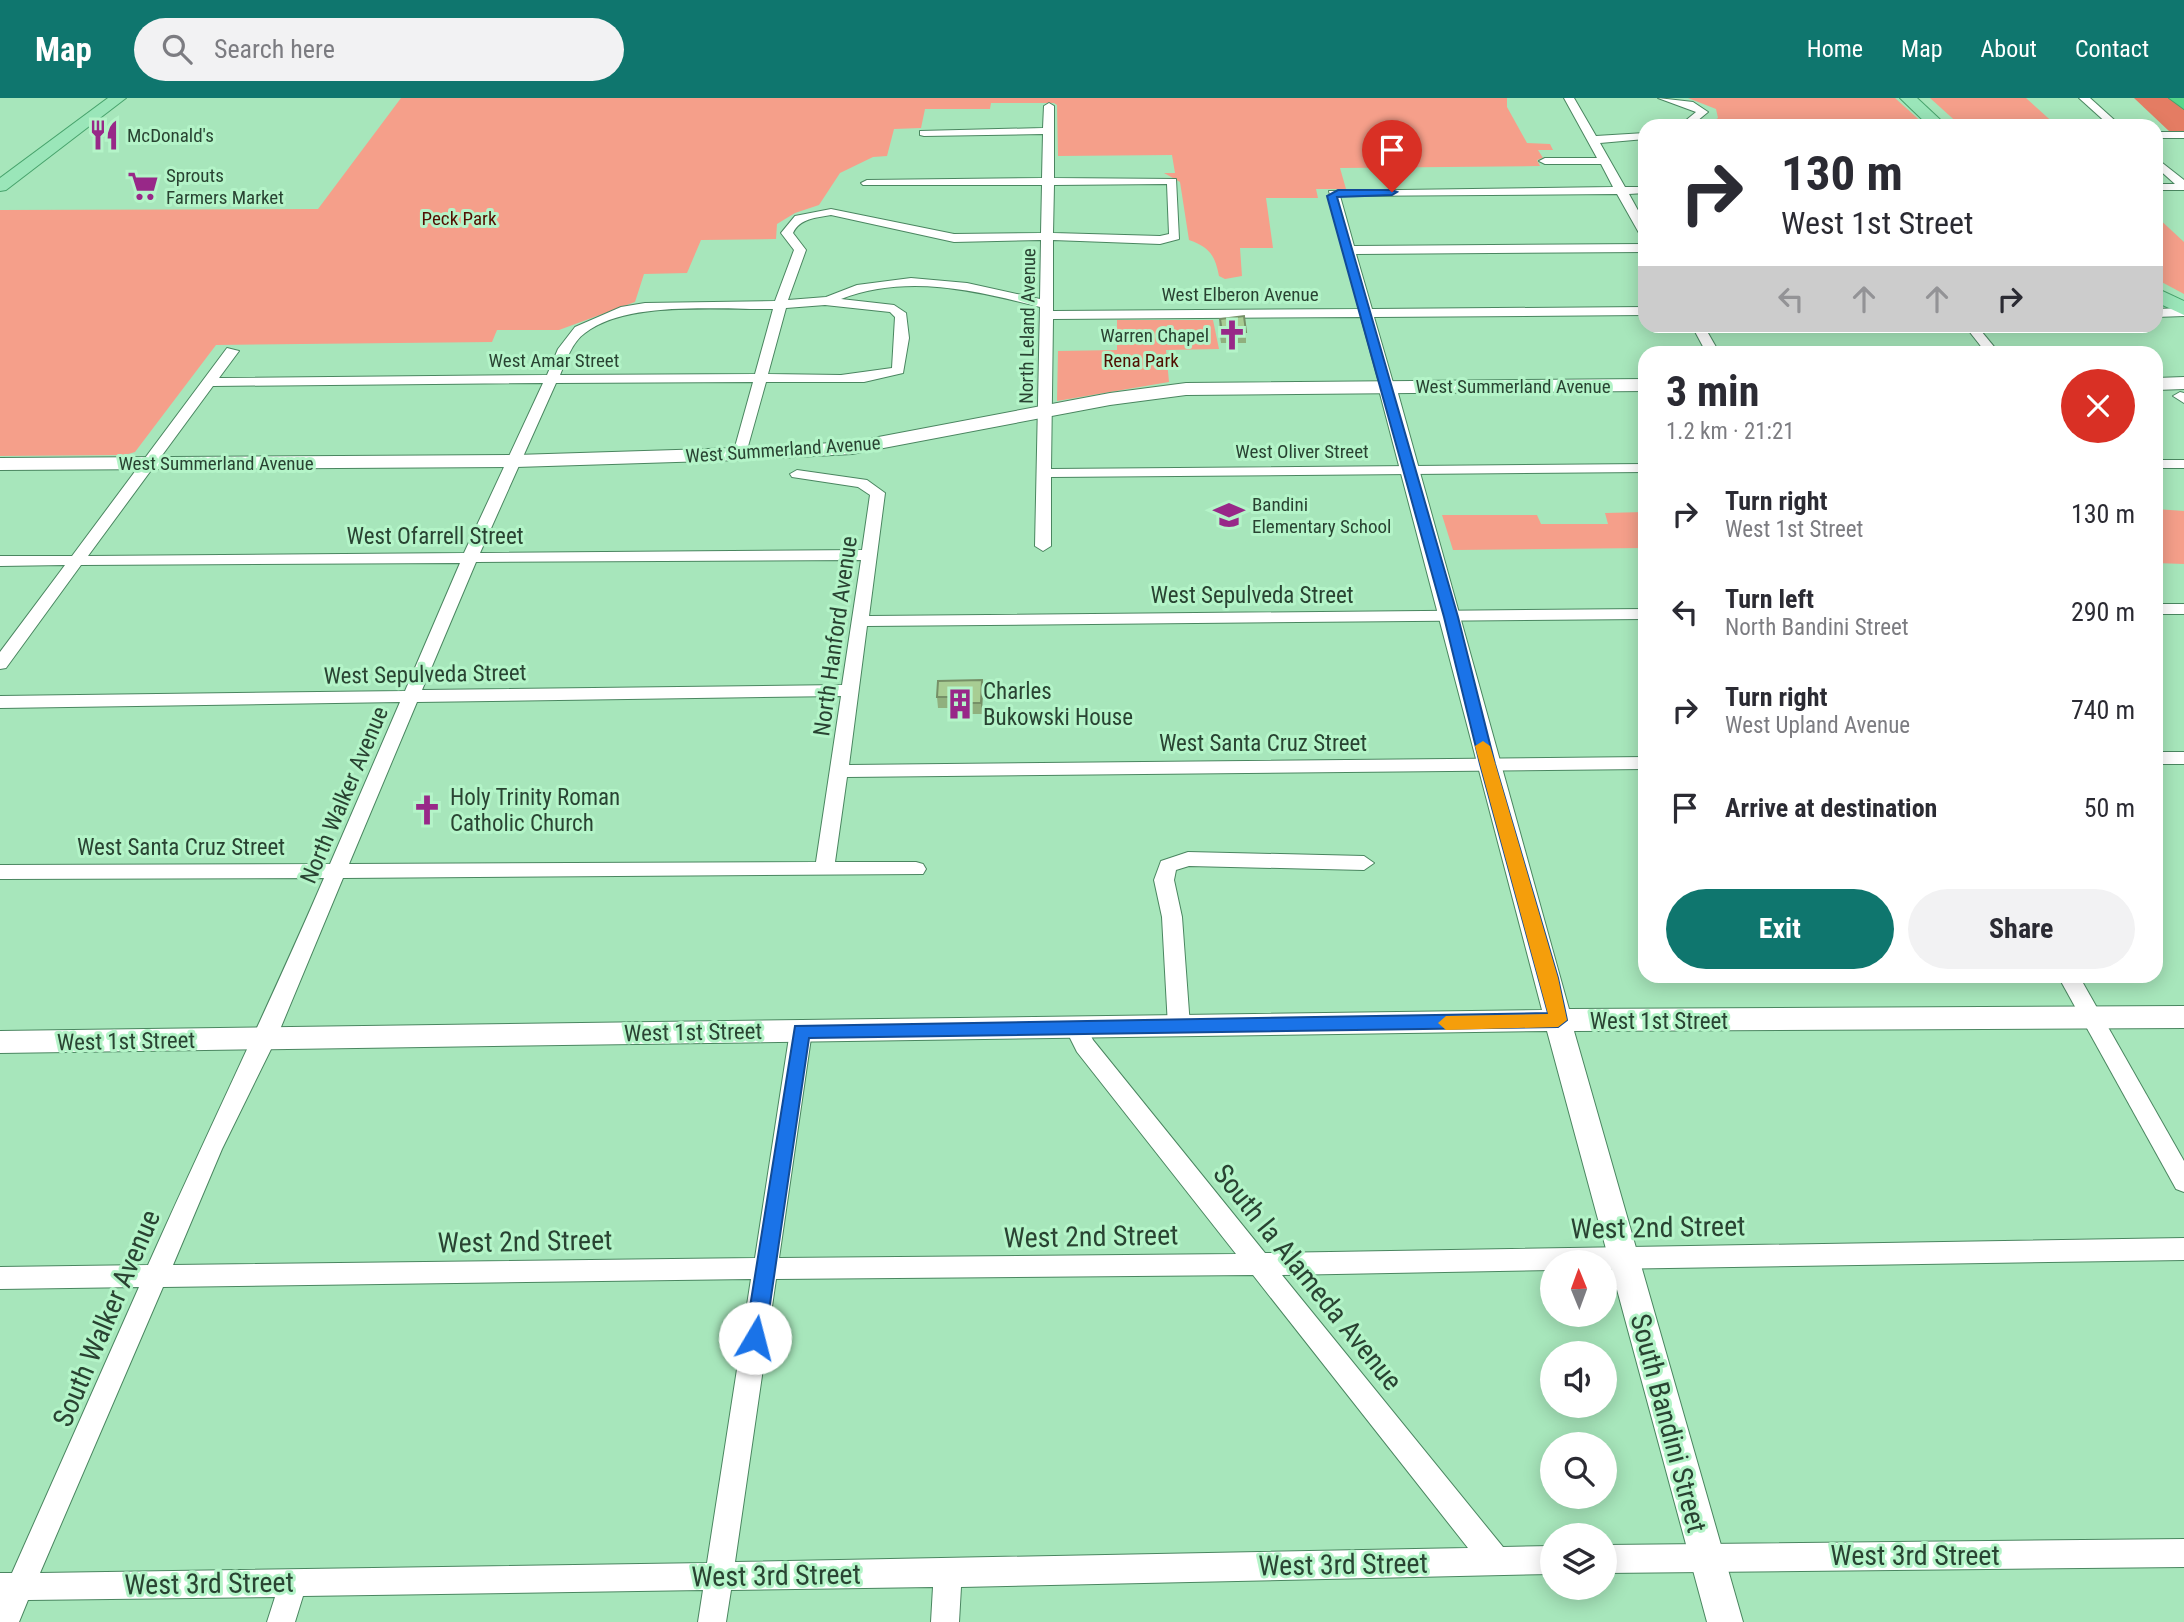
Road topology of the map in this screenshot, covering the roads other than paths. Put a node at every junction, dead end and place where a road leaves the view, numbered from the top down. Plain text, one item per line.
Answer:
1 (102, 98) edge
2 (118, 98) edge
3 (1569, 98) edge
4 (1663, 98) edge
5 (1908, 98) edge
6 (2084, 98) edge
7 (2178, 98) edge
8 (2184, 103) edge
9 (1049, 106) dead end
10 (1694, 119) edge
11 (1931, 119) edge
12 (2108, 119) edge
13 (1048, 131) junction
14 (924, 133) dead end
15 (2163, 135) edge
16 (2184, 135) edge
17 (1638, 137) edge
18 (1590, 140) junction
19 (1545, 161) dead end
20 (1602, 161) junction
21 (2163, 167) edge
22 (0, 173) edge
23 (1048, 181) junction
24 (867, 183) dead end
25 (0, 186) edge
26 (2184, 186) edge
27 (2163, 187) edge
28 (1638, 191) edge
29 (1621, 192) junction
30 (1638, 221) edge
31 (1047, 236) junction
32 (1638, 248) edge
33 (1349, 250) junction
34 (2163, 298) edge
35 (825, 300) junction
36 (780, 305) junction
37 (1046, 310) junction
38 (2184, 310) edge
39 (1366, 312) junction
40 (1638, 312) edge
41 (2163, 312) edge
42 (232, 351) dead end
43 (761, 377) junction
44 (553, 379) junction
45 (209, 382) junction
46 (1638, 385) edge
47 (1387, 386) junction
48 (2163, 386) edge
49 (2183, 393) edge
50 (1045, 414) junction
51 (740, 454) junction
52 (516, 461) junction
53 (0, 464) edge
54 (148, 464) junction
55 (2163, 464) edge
56 (2184, 464) edge
57 (1638, 468) edge
58 (1410, 470) junction
59 (1044, 472) junction
60 (797, 474) dead end
61 (1043, 546) dead end
62 (870, 555) junction
63 (470, 558) junction
64 (78, 560) junction
65 (0, 561) edge
66 (2163, 609) edge
67 (2184, 609) edge
68 (1638, 614) edge
69 (1451, 617) junction
70 (860, 621) junction
71 (0, 664) edge
72 (851, 690) junction
73 (410, 697) junction
74 (0, 702) edge
75 (2163, 758) edge
76 (2184, 758) edge
77 (1487, 764) junction
78 (1638, 764) edge
79 (838, 771) junction
80 (1364, 863) dead end
81 (825, 869) junction
82 (916, 869) dead end
83 (337, 870) junction
84 (0, 872) edge
85 (2072, 983) edge
86 (2089, 1017) junction
87 (2184, 1017) edge
88 (1558, 1020) junction
89 (1179, 1026) junction
90 (1076, 1028) junction
91 (801, 1031) junction
92 (265, 1039) junction
93 (0, 1042) edge
94 (2184, 1182) edge
95 (2184, 1250) edge
96 (1623, 1257) junction
97 (1258, 1262) junction
98 (765, 1268) junction
99 (156, 1277) junction
100 (0, 1278) edge
101 (2184, 1553) edge
102 (1705, 1556) junction
103 (1617, 1559) edge
104 (1540, 1560) edge
105 (1496, 1561) junction
106 (948, 1573) junction
107 (719, 1575) junction
108 (294, 1581) junction
109 (10, 1587) edge
110 (5, 1622) edge
111 (281, 1622) edge
112 (712, 1622) edge
113 (945, 1622) edge
114 (1725, 1622) edge

1 - 22 main road
2 - 25 main road
3 - 18 street
4 - 10 street
5 - 11 main road
6 - 12 street
7 - 8 highway
9 - 13 street, North Leland Avenue
13 - 14 street
13 - 23 street, North Leland Avenue
15 - 16 street
17 - 18 street
18 - 20 street
19 - 20 street
20 - 29 street
21 - 26 street
23 - 24 street
23 - 31 street, North Leland Avenue
23 - 31 street
26 - 27 street
28 - 29 street
29 - 30 street
29 - 33 street
31 - 36 street
31 - 37 street, North Leland Avenue
32 - 33 street
33 - 39 street
34 - 38 main road
35 - 36 street, North Walker Avenue
35 - 37 street, West Elberon Avenue
35 - 43 street, West Amar Street
36 - 43 street
36 - 44 street, North Walker Avenue
37 - 39 street, West Elberon Avenue
37 - 50 street, North Leland Avenue
38 - 41 street
39 - 40 street, West Elberon Avenue
39 - 47 street
42 - 45 street
43 - 44 street, West Amar Street
43 - 51 street
44 - 45 street, West Amar Street
44 - 52 street, North Walker Avenue
45 - 54 street
46 - 47 main road, West Summerland Avenue
47 - 50 main road, West Summerland Avenue
47 - 58 street, South Bandini Street
48 - 49 main road
50 - 51 main road, West Summerland Avenue
50 - 59 street, North Leland Avenue
51 - 52 main road, West Summerland Avenue
52 - 54 main road, West Summerland Avenue
52 - 63 street, North Walker Avenue
53 - 54 main road, West Summerland Avenue
54 - 64 street
55 - 56 street
57 - 58 street, West Oliver Street
58 - 59 street, West Oliver Street
58 - 69 street, South Bandini Street
59 - 61 street, North Leland Avenue
60 - 62 street, North Hanford Avenue
62 - 63 street, West Ofarrell Street
62 - 70 street, North Hanford Avenue
63 - 64 street, West Ofarrell Street
63 - 73 street, North Walker Avenue
64 - 65 street, West Ofarrell Street
64 - 71 street
66 - 67 street
68 - 69 street, West Sepulveda Street
69 - 70 street, West Sepulveda Street
69 - 77 street, South Bandini Street
70 - 72 street, North Hanford Avenue
72 - 73 street, West Sepulveda Street
72 - 79 street, North Hanford Avenue
73 - 74 street, West Sepulveda Street
73 - 83 street, North Walker Avenue
75 - 76 street
77 - 78 street, West Santa Cruz Street
77 - 79 street, West Santa Cruz Street
77 - 88 street, South Bandini Street
79 - 81 street, North Hanford Avenue
80 - 89 street
81 - 82 street, West Santa Cruz Street
81 - 83 street, West Santa Cruz Street
83 - 84 street, West Santa Cruz Street
83 - 92 street, North Walker Avenue
85 - 86 street
86 - 87 street, West 1st Street
86 - 88 street, West 1st Street
86 - 94 street
88 - 89 street, West 1st Street
88 - 96 street, South Bandini Street
89 - 90 street, West 1st Street
90 - 91 street, West 1st Street
90 - 97 street, South la Alameda Avenue
91 - 92 street, West 1st Street
91 - 98 street
92 - 93 street, West 1st Street
92 - 99 street, South Walker Avenue
95 - 96 street, West 2nd Street
96 - 97 street, West 2nd Street
96 - 102 street, South Bandini Street
97 - 98 street, West 2nd Street
97 - 105 street, South la Alameda Avenue
98 - 99 street, West 2nd Street
98 - 107 street
99 - 100 street, West 2nd Street
99 - 109 street, South Walker Avenue
101 - 102 street, West 3rd Street
102 - 103 street, West 3rd Street
102 - 114 street, South Bandini Street
104 - 105 street, West 3rd Street
105 - 106 street, West 3rd Street
106 - 107 street, West 3rd Street
106 - 113 street
107 - 108 street, West 3rd Street
107 - 112 street
108 - 109 street, West 3rd Street
108 - 111 street
109 - 110 street, South Walker Avenue

